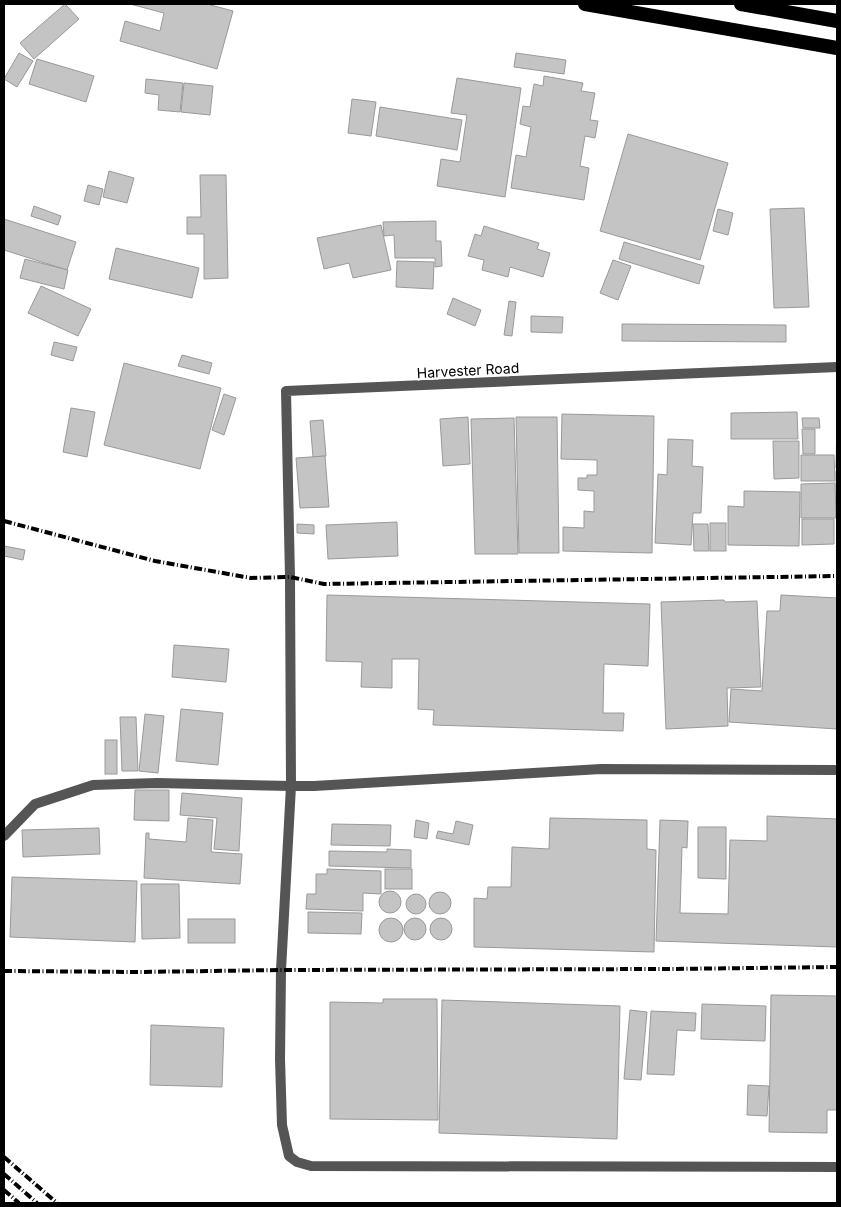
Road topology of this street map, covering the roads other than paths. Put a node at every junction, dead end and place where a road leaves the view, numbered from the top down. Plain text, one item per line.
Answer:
1 (585, 4) edge
2 (741, 4) edge
3 (837, 21) edge
4 (836, 48) edge
5 (837, 367) edge
6 (837, 770) edge
7 (291, 786) junction
8 (4, 836) edge
9 (837, 1167) edge

1 - 4 highway
2 - 3 highway
5 - 7 street, Harvester Road
6 - 7 street
7 - 8 street
7 - 9 street

